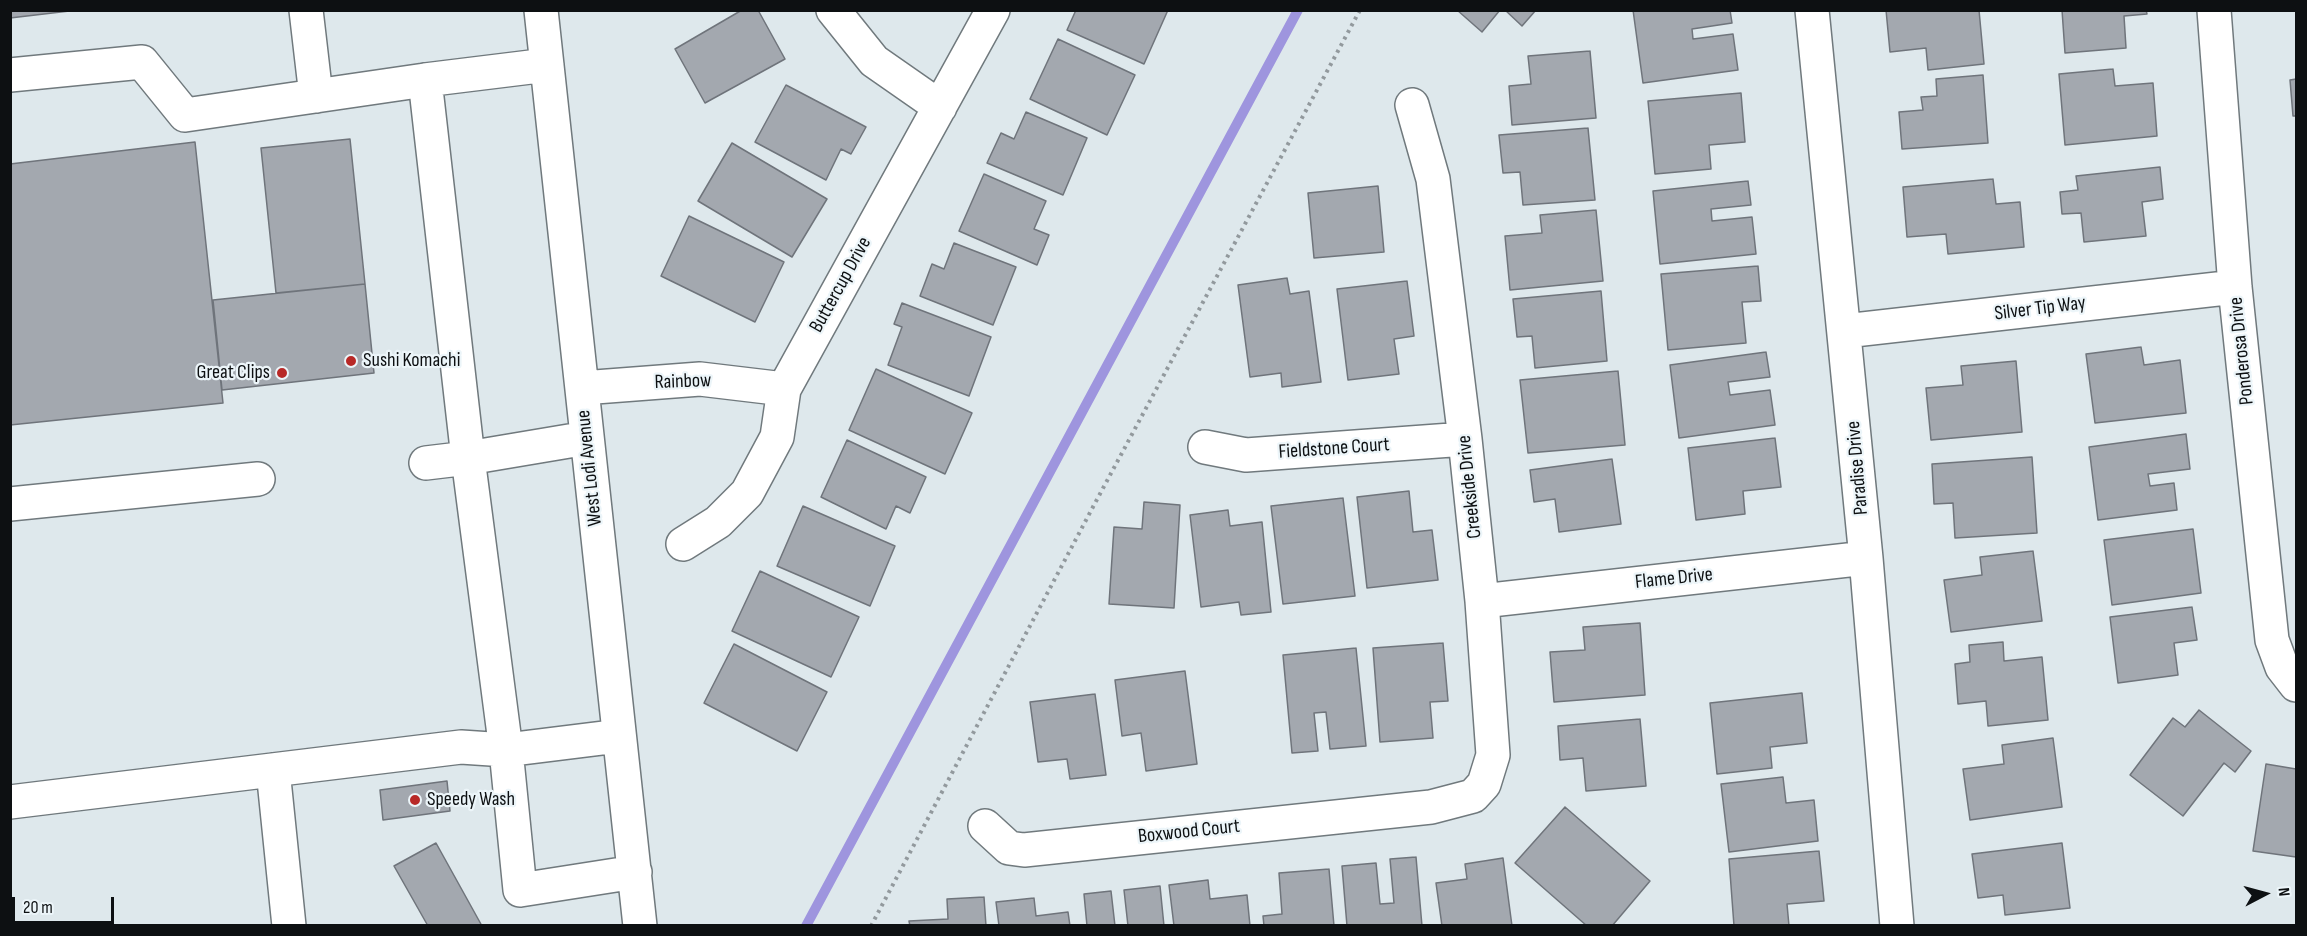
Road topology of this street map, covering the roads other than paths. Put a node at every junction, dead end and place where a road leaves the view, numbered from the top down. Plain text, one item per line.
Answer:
1 (306, 10) edge
2 (541, 10) edge
3 (833, 10) edge
4 (993, 10) edge
5 (1812, 10) edge
6 (2214, 10) edge
7 (547, 65) junction
8 (10, 75) edge
9 (425, 80) junction
10 (316, 96) junction
11 (1412, 105) dead end
12 (940, 107) junction
13 (2235, 287) junction
14 (1845, 332) junction
15 (582, 388) junction
16 (784, 389) junction
17 (587, 438) junction
18 (1465, 440) junction
19 (1205, 447) dead end
20 (468, 458) junction
21 (426, 463) dead end
22 (258, 479) dead end
23 (10, 504) edge
24 (682, 544) dead end
25 (1866, 558) junction
26 (1482, 601) junction
27 (2296, 685) edge
28 (619, 736) junction
29 (506, 750) junction
30 (273, 770) junction
31 (10, 802) edge
32 (1402, 810) joint
33 (986, 826) dead end
34 (635, 872) junction
35 (289, 926) edge
36 (640, 926) edge
37 (1897, 926) edge

1 - 10 street
2 - 7 street, West Lodi Avenue
3 - 12 street
4 - 12 street, Buttercup Drive
5 - 14 street, Paradise Drive
6 - 13 street, Ponderosa Drive
7 - 9 street
7 - 15 street, West Lodi Avenue
8 - 10 street
9 - 10 street
9 - 20 street
11 - 18 street, Creekside Drive
12 - 16 street, Buttercup Drive
13 - 14 street, Silver Tip Way
13 - 27 street, Ponderosa Drive
14 - 25 street, Paradise Drive
15 - 16 street, Rainbow
15 - 17 street, West Lodi Avenue
16 - 24 street, Buttercup Drive
17 - 20 street
17 - 28 street, West Lodi Avenue
18 - 19 street, Fieldstone Court
18 - 26 street, Creekside Drive
20 - 21 street
20 - 29 street
22 - 23 street
25 - 26 street, Flame Drive
25 - 37 street, Paradise Drive
26 - 32 street, Creekside Drive
28 - 29 street
28 - 34 street, West Lodi Avenue
29 - 30 street
29 - 34 street
30 - 31 street
30 - 35 street
32 - 33 street, Boxwood Court
34 - 36 street, West Lodi Avenue

